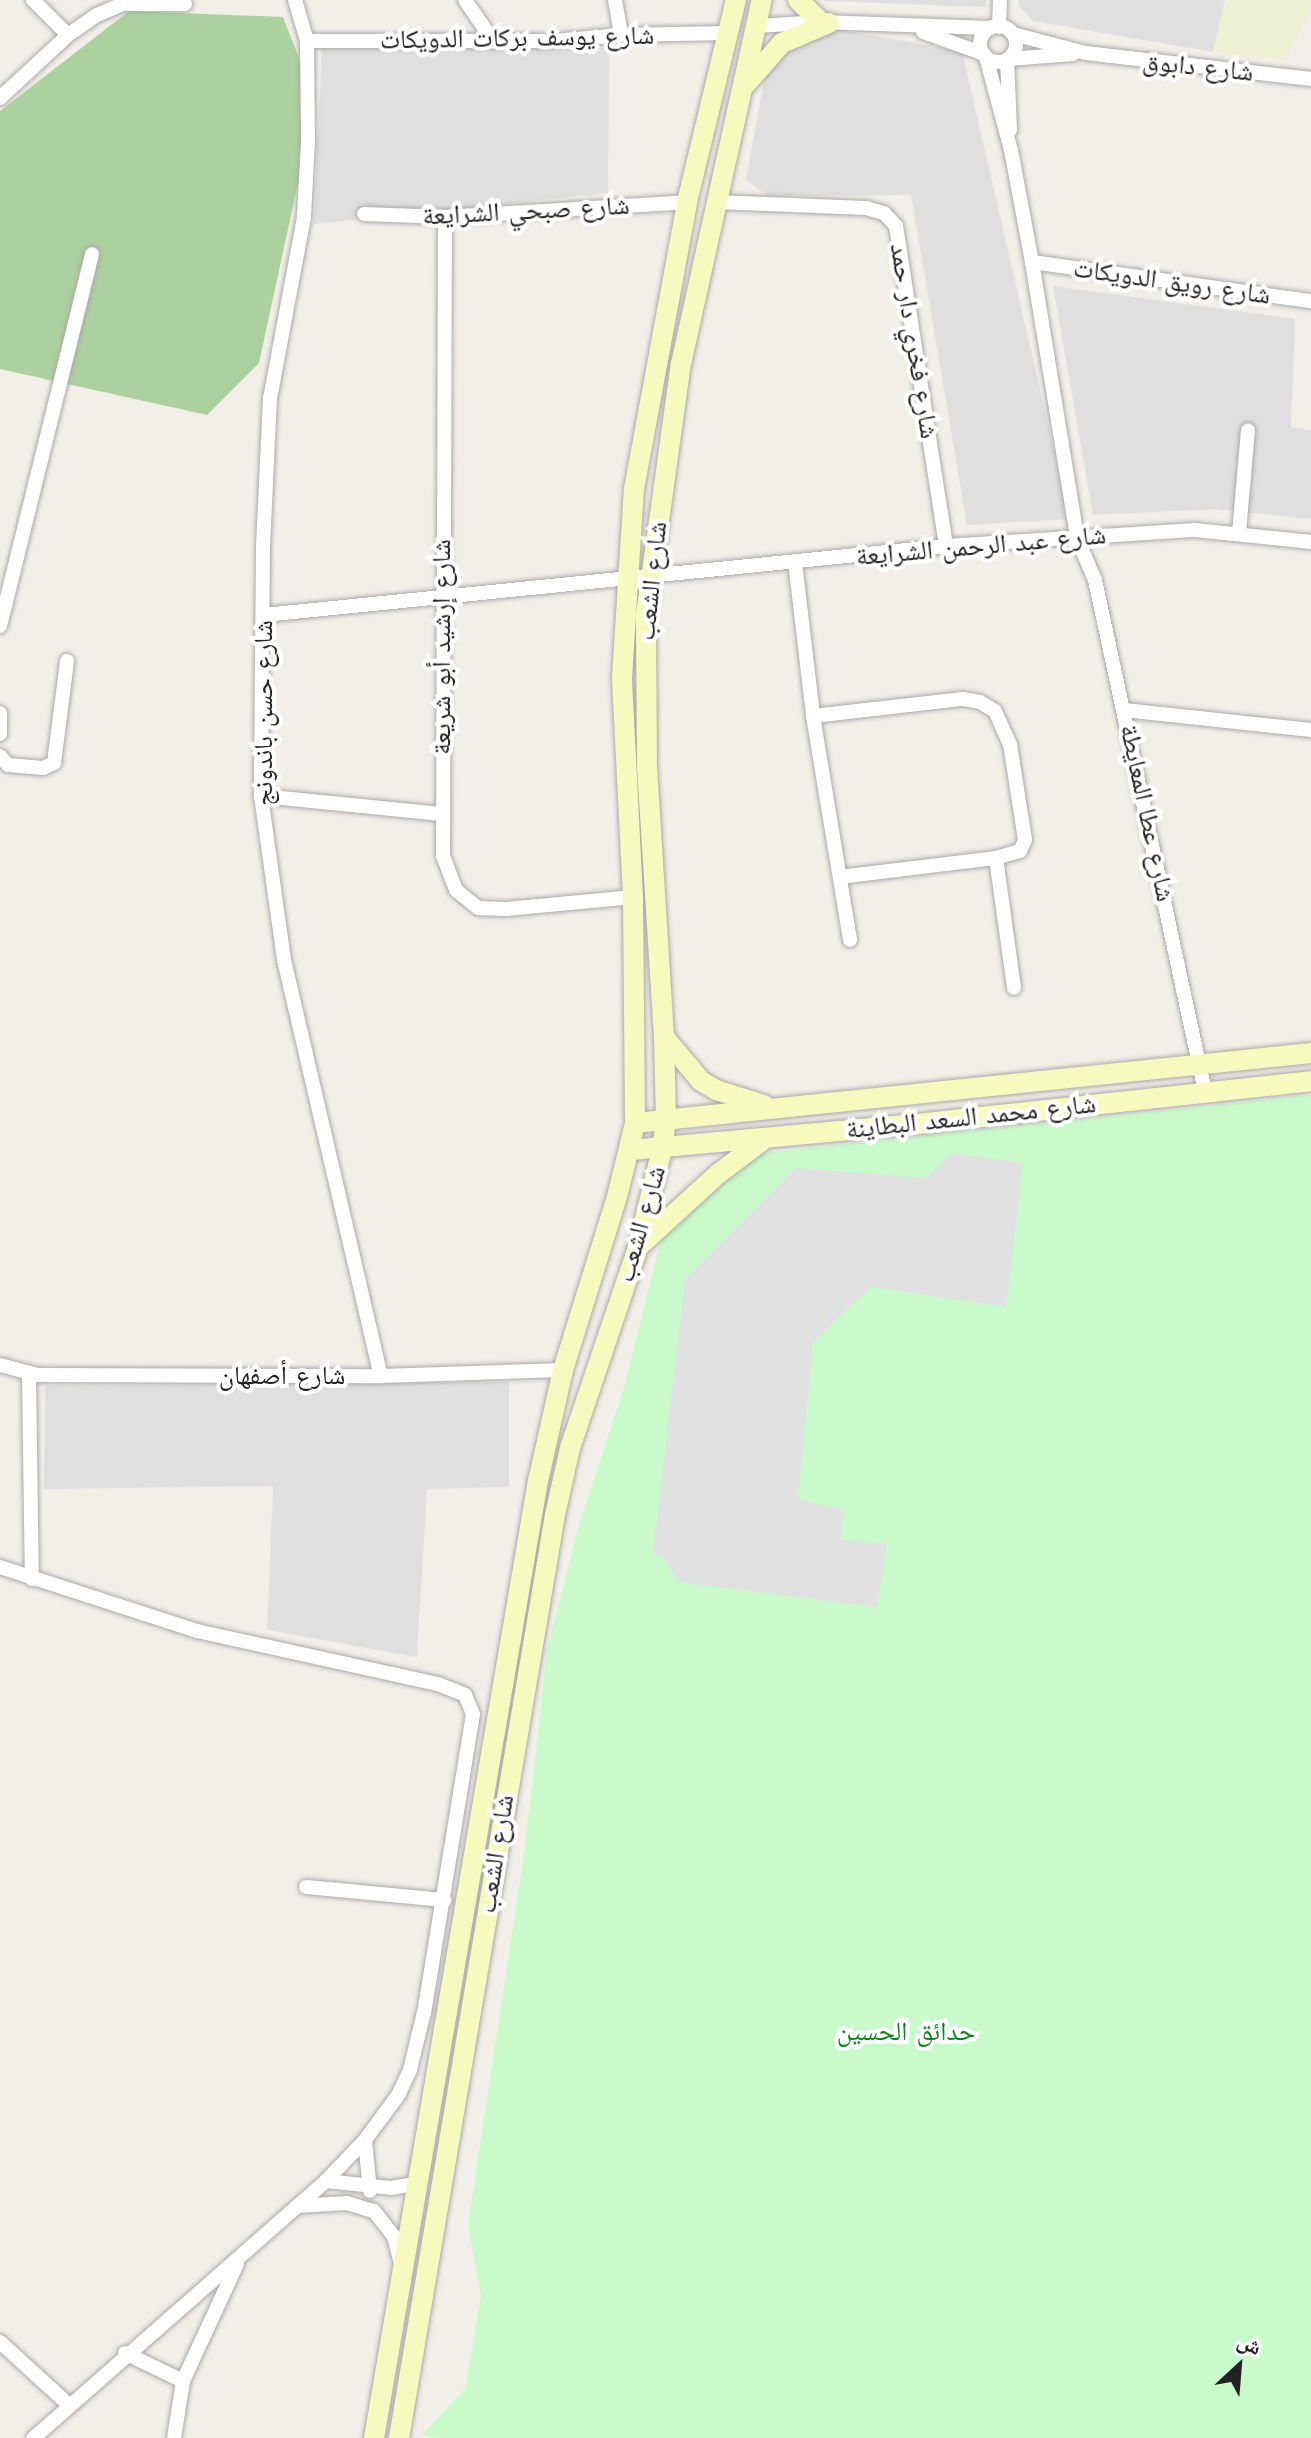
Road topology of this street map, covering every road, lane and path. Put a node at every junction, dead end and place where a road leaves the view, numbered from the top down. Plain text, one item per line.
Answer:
1 (33, 0) edge
2 (295, 0) edge
3 (465, 0) edge
4 (615, 0) edge
5 (736, 0) edge
6 (762, 0) edge
7 (798, 0) edge
8 (1000, 0) edge
9 (122, 2) edge
10 (185, 4) dead end
11 (825, 22) junction
12 (757, 26) junction
13 (912, 28) junction
14 (1001, 30) junction
15 (727, 33) junction
16 (68, 35) junction
17 (621, 35) junction
18 (307, 41) junction
19 (494, 42) junction
20 (1086, 53) junction
21 (985, 56) junction
22 (1008, 59) junction
23 (1311, 79) edge
24 (741, 90) junction
25 (0, 98) edge
26 (1011, 150) junction
27 (687, 202) junction
28 (716, 202) junction
29 (364, 214) dead end
30 (445, 217) junction
31 (92, 254) dead end
32 (1032, 262) junction
33 (1311, 301) edge
34 (1248, 430) dead end
35 (1239, 533) junction
36 (1077, 538) junction
37 (1311, 542) edge
38 (946, 546) junction
39 (795, 562) junction
40 (652, 577) junction
41 (626, 579) junction
42 (442, 599) junction
43 (264, 615) junction
44 (0, 626) edge
45 (67, 661) dead end
46 (1124, 710) junction
47 (0, 713) edge
48 (813, 716) junction
49 (1311, 730) edge
50 (0, 734) edge
51 (0, 756) edge
52 (261, 796) junction
53 (442, 814) junction
54 (996, 858) junction
55 (840, 877) junction
56 (633, 897) junction
57 (850, 940) dead end
58 (1014, 988) dead end
59 (664, 1037) junction
60 (1311, 1053) edge
61 (1200, 1064) junction
62 (1311, 1081) edge
63 (1205, 1092) junction
64 (772, 1107) junction
65 (666, 1120) junction
66 (635, 1123) junction
67 (766, 1139) junction
68 (662, 1149) junction
69 (631, 1150) junction
70 (638, 1247) junction
71 (1, 1366) edge
72 (563, 1370) junction
73 (29, 1374) junction
74 (381, 1376) junction
75 (0, 1567) edge
76 (32, 1579) junction
77 (306, 1887) dead end
78 (444, 1900) junction
79 (441, 2051) junction
80 (463, 2055) junction
81 (365, 2140) junction
82 (326, 2181) junction
83 (418, 2183) junction
84 (369, 2186) junction
85 (297, 2206) junction
86 (374, 2211) junction
87 (239, 2260) junction
88 (403, 2276) junction
89 (0, 2342) edge
90 (125, 2353) junction
91 (183, 2381) junction
92 (69, 2405) junction
93 (33, 2438) edge
94 (174, 2438) edge
95 (374, 2438) edge
96 (399, 2438) edge

1 - 16 street
2 - 18 street, شارع حسن باندونج
3 - 19 street
4 - 17 street
5 - 15 main road, شارع الشعب
6 - 12 main road, شارع الشعب
7 - 11 main road
8 - 14 street
9 - 10 street
9 - 16 street
11 - 12 street, شارع دابوق
11 - 13 street, شارع دابوق
11 - 24 main road
12 - 24 main road, شارع الشعب
13 - 14 street, شارع دابوق
13 - 21 street, شارع دابوق
14 - 20 street, شارع دابوق
14 - 21 street
14 - 22 street
15 - 17 street, شارع يوسف بركات الدويكات
15 - 27 main road, شارع الشعب
16 - 25 street
17 - 19 street, شارع يوسف بركات الدويكات
18 - 19 street, شارع يوسف بركات الدويكات
18 - 43 street, شارع حسن باندونج
20 - 22 street, شارع دابوق
20 - 23 street, شارع دابوق
21 - 22 street
21 - 26 street, شارع رويق الدويكات
22 - 26 street, شارع رويق الدويكات
24 - 28 main road, شارع الشعب
26 - 32 street, شارع رويق الدويكات
27 - 30 street, شارع صبحي الشرايعة
27 - 41 main road, شارع الشعب
28 - 38 street, شارع فخري دار حمد
28 - 40 main road, شارع الشعب
29 - 30 street, شارع صبحي الشرايعة
30 - 42 street, شارع إرشيد أبو شريعة
31 - 44 street
32 - 33 street, شارع رويق الدويكات
32 - 36 street, شارع رويق الدويكات
34 - 35 street
35 - 36 street, شارع عبد الرحمن الشرايعة
35 - 37 street, شارع عبد الرحمن الشرايعة
36 - 38 street, شارع عبد الرحمن الشرايعة
36 - 46 street, شارع عطا المعايطة
38 - 39 street, شارع عبد الرحمن الشرايعة
39 - 40 street, شارع عبد الرحمن الشرايعة
39 - 48 street
40 - 41 street, شارع عبد الرحمن الشرايعة
40 - 59 main road, شارع الشعب
41 - 42 street, شارع عبد الرحمن الشرايعة
41 - 56 main road, شارع الشعب
42 - 43 street, شارع عبد الرحمن الشرايعة
42 - 53 street, شارع إرشيد أبو شريعة
43 - 52 street, شارع حسن باندونج
45 - 51 street
46 - 49 street
46 - 61 street, شارع عطا المعايطة
47 - 50 street
48 - 54 street
48 - 55 street
52 - 53 street
52 - 74 street, شارع حسن باندونج
53 - 56 street, شارع إرشيد أبو شريعة
54 - 55 street
54 - 58 street
55 - 57 street
56 - 66 main road, شارع الشعب
59 - 64 main road
59 - 65 main road, شارع الشعب
60 - 61 main road, شارع محمد السعد البطاينة
61 - 63 street, شارع عطا المعايطة
61 - 64 main road, شارع محمد السعد البطاينة
62 - 63 main road, شارع محمد السعد البطاينة
63 - 67 main road, شارع محمد السعد البطاينة
64 - 65 main road, شارع محمد السعد البطاينة
65 - 66 main road, شارع محمد السعد البطاينة
65 - 68 main road, شارع الشعب
66 - 69 main road, شارع الشعب
67 - 68 main road, شارع محمد السعد البطاينة
67 - 70 main road
68 - 69 main road, شارع محمد السعد البطاينة
68 - 70 main road, شارع الشعب
69 - 72 main road, شارع الشعب
70 - 80 main road, شارع الشعب
71 - 73 street, شارع أصفهان
72 - 74 street, شارع أصفهان
72 - 79 main road, شارع الشعب
73 - 74 street, شارع أصفهان
73 - 76 street
75 - 76 street
76 - 78 street
77 - 78 street
78 - 81 street
79 - 80 main road
79 - 83 main road, شارع الشعب
80 - 96 main road, شارع الشعب
81 - 82 street
81 - 84 street
82 - 84 street
82 - 85 street
83 - 84 street
83 - 88 main road, شارع الشعب
84 - 86 street
85 - 86 street
85 - 87 street
86 - 88 street
87 - 90 street
87 - 91 street
88 - 95 main road, شارع الشعب
89 - 92 street
90 - 91 street
90 - 92 street
91 - 94 street
92 - 93 street

